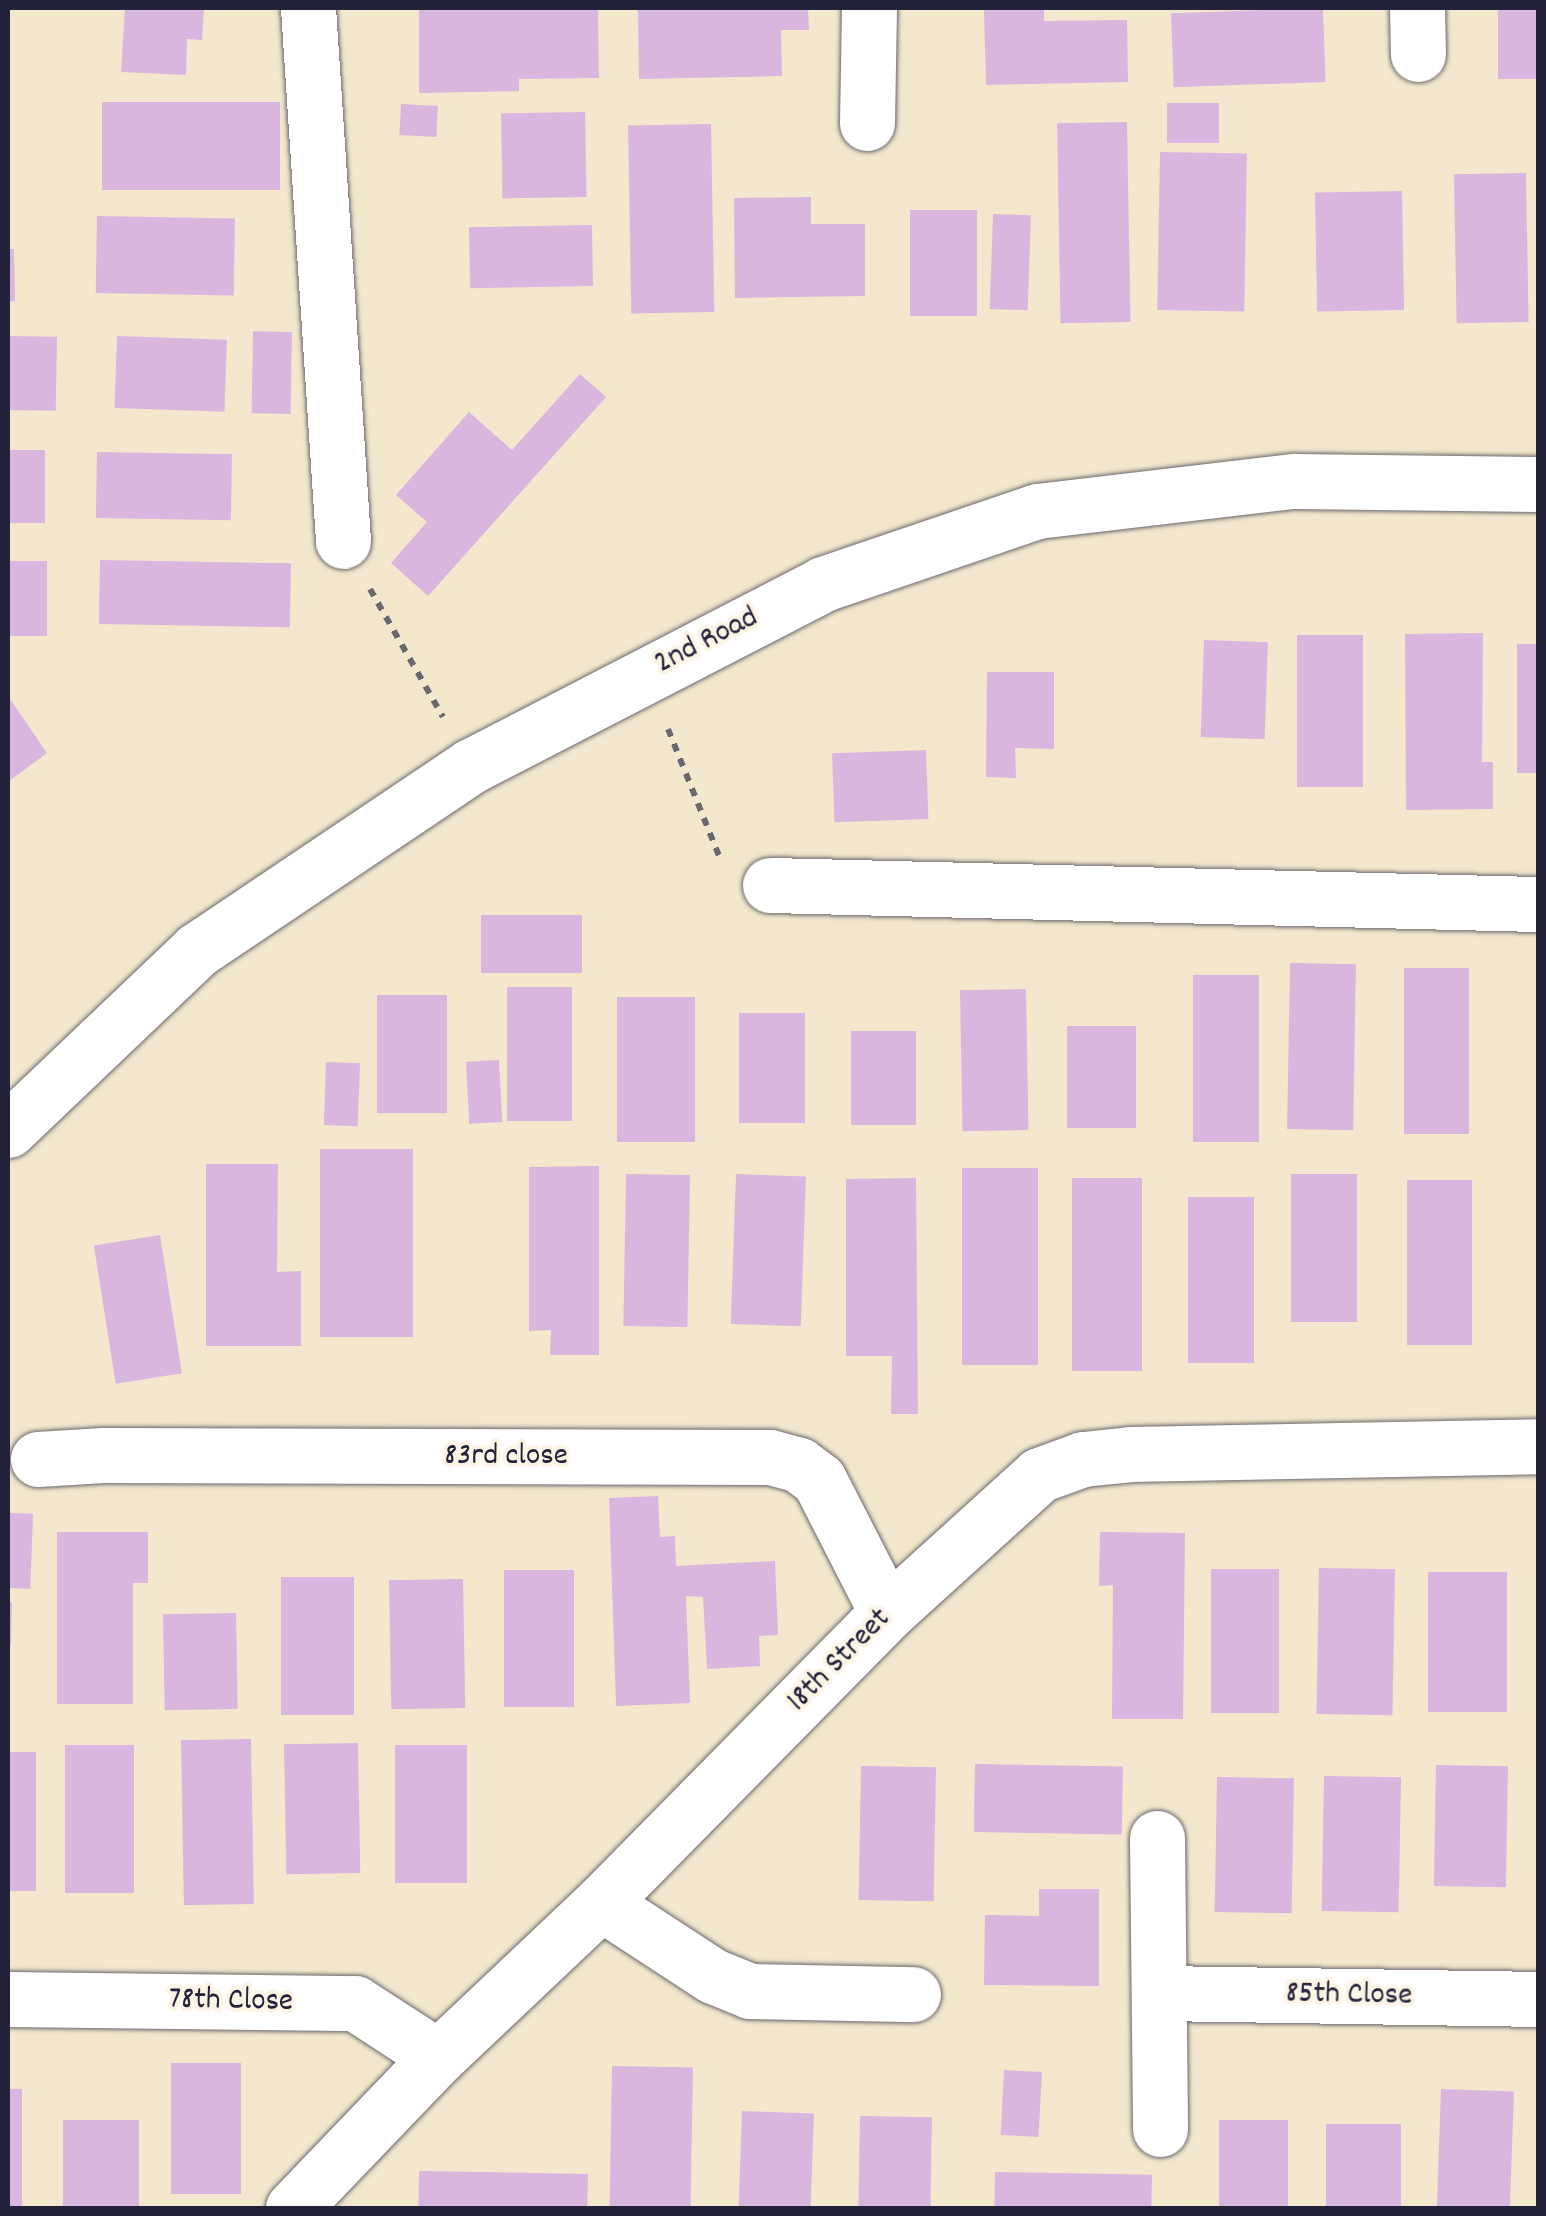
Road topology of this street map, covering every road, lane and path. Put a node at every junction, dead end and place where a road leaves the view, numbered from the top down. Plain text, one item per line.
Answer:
1 (308, 8) edge
2 (869, 8) edge
3 (866, 123) dead end
4 (1538, 484) edge
5 (343, 542) joint
6 (646, 672) junction
7 (471, 766) junction
8 (770, 885) joint
9 (1538, 904) edge
10 (8, 1130) edge
11 (1538, 1446) edge
12 (38, 1459) dead end
13 (887, 1613) junction
14 (1157, 1838) dead end
15 (601, 1903) junction
16 (1160, 1993) junction
17 (914, 1994) dead end
18 (1538, 1998) edge
19 (8, 2000) edge
20 (438, 2058) junction
21 (1160, 2129) dead end
22 (293, 2208) edge

1 - 5 street
2 - 3 street
4 - 6 street, 2nd Road
5 - 7 path
6 - 7 street, 2nd Road
6 - 8 path
7 - 10 street, 2nd Road
8 - 9 street
11 - 13 street, 18th Street
12 - 13 street, 83rd close
13 - 15 street, 18th Street
14 - 16 street
15 - 17 street
15 - 20 street, 18th Street
16 - 18 street, 85th Close
16 - 21 street
19 - 20 street, 78th Close
20 - 22 street, 18th Street

